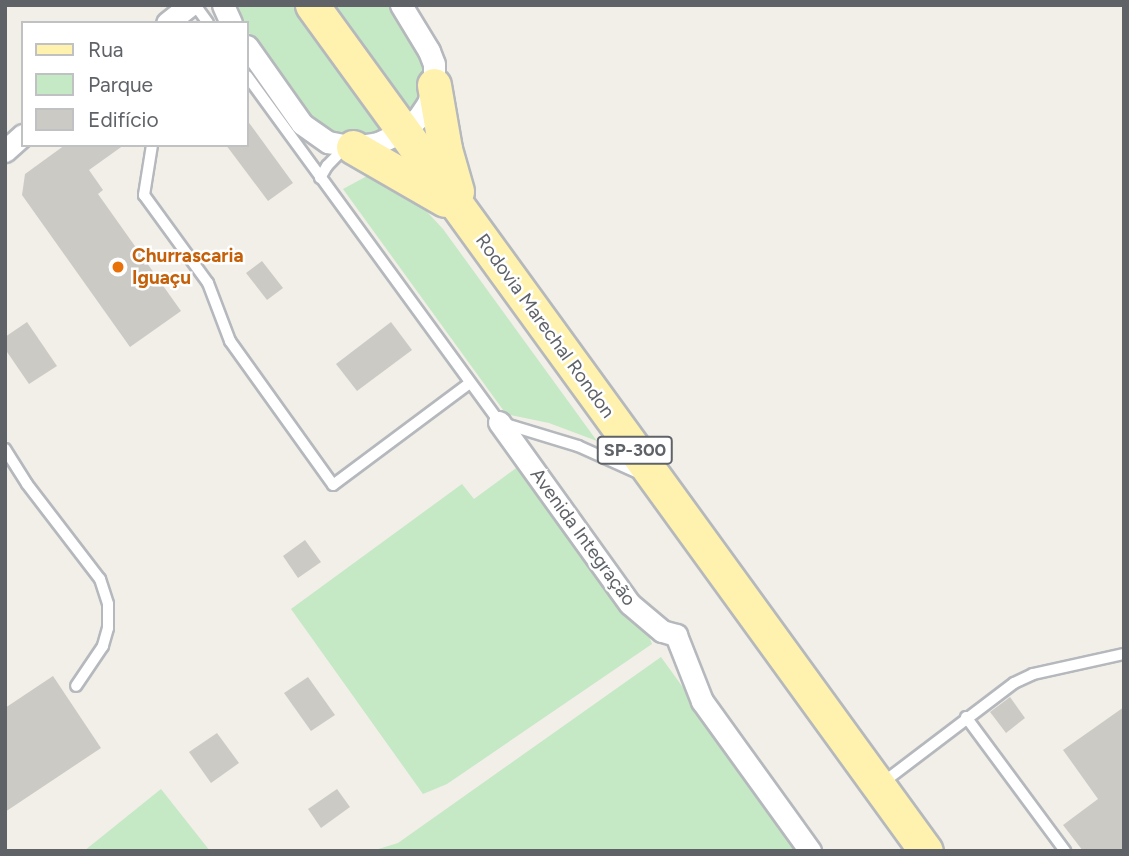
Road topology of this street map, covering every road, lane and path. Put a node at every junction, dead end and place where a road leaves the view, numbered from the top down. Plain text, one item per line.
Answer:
1 (193, 5) edge
2 (223, 5) edge
3 (312, 5) edge
4 (401, 5) edge
5 (170, 21) edge
6 (206, 21) edge
7 (230, 21) edge
8 (248, 47) edge
9 (248, 77) edge
10 (434, 85) junction
11 (404, 131) junction
12 (21, 137) edge
13 (152, 147) edge
14 (350, 147) junction
15 (5, 150) edge
16 (320, 178) junction
17 (464, 214) junction
18 (470, 383) junction
19 (499, 422) junction
20 (5, 449) edge
21 (663, 489) junction
22 (1124, 654) edge
23 (76, 686) dead end
24 (966, 717) junction
25 (878, 785) junction
26 (810, 851) edge
27 (926, 851) edge
28 (1065, 851) edge

1 - 5 street
1 - 6 lane
2 - 7 street
3 - 11 main road, Rodovia Marechal Rondon / SP-300
4 - 10 street
8 - 14 street
9 - 16 lane
10 - 11 street
10 - 17 main road
11 - 14 street
11 - 17 main road, Rodovia Marechal Rondon / SP-300
12 - 15 street
13 - 18 lane
14 - 16 lane
14 - 17 main road
16 - 18 lane
17 - 21 main road, Rodovia Marechal Rondon / SP-300
18 - 19 lane
19 - 21 lane
19 - 26 street, Avenida Integração
20 - 23 lane
21 - 25 main road, Rodovia Marechal Rondon / SP-300
22 - 24 lane
24 - 25 lane
24 - 28 lane
25 - 27 main road, Rodovia Marechal Rondon / SP-300

